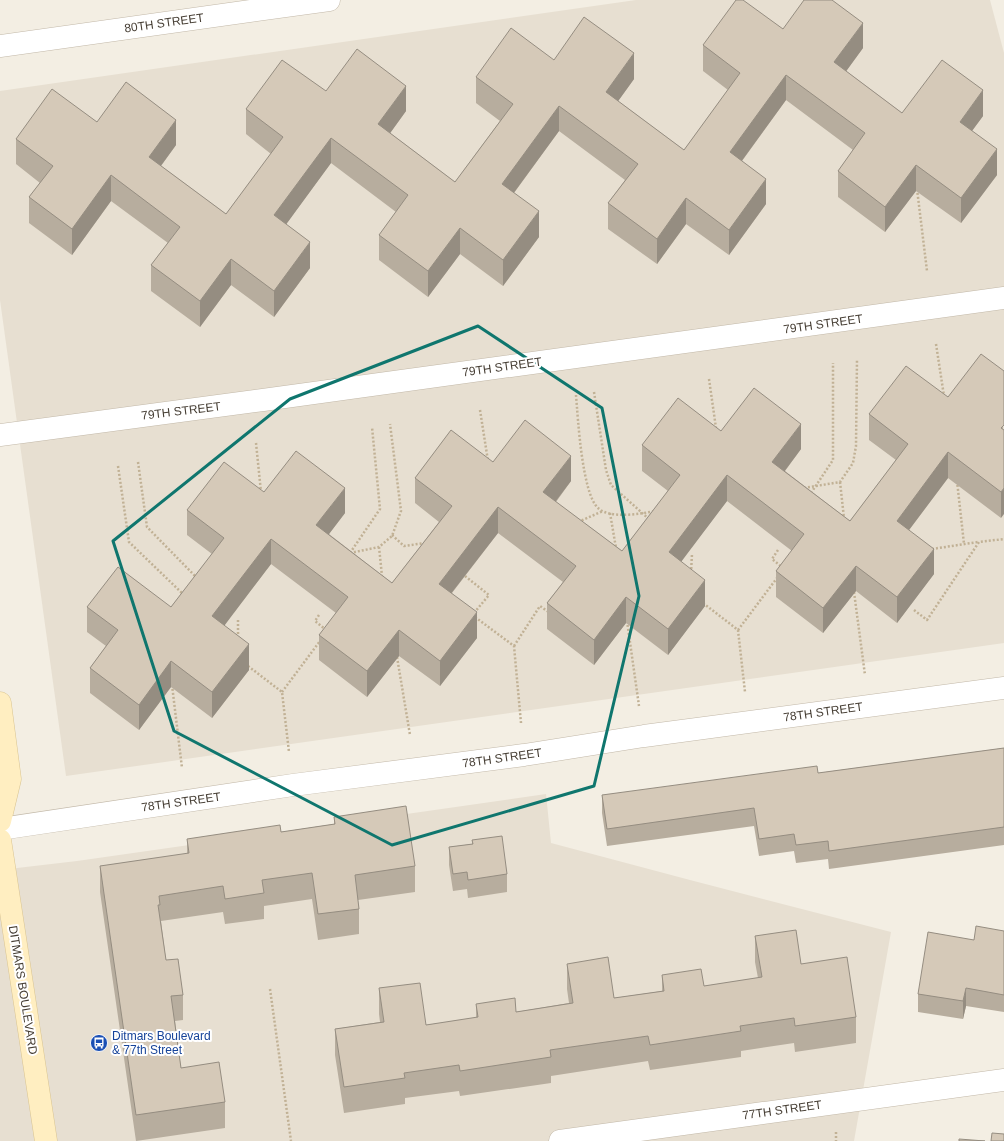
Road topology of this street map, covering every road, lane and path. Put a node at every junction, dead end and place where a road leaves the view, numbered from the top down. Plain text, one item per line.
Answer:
1 (328, 0) edge
2 (0, 46) edge
3 (916, 185) edge
4 (927, 271) dead end
5 (1004, 298) edge
6 (936, 344) dead end
7 (857, 359) dead end
8 (833, 363) dead end
9 (709, 379) dead end
10 (594, 392) dead end
11 (576, 395) dead end
12 (944, 398) edge
13 (480, 410) dead end
14 (390, 424) dead end
15 (372, 427) dead end
16 (716, 431) edge
17 (0, 435) edge
18 (256, 443) dead end
19 (138, 462) dead end
20 (489, 463) edge
21 (118, 466) dead end
22 (956, 476) edge
23 (840, 482) junction
24 (816, 486) junction
25 (801, 489) edge
26 (808, 497) edge
27 (262, 499) edge
28 (662, 510) edge
29 (604, 511) junction
30 (610, 513) junction
31 (643, 514) junction
32 (577, 522) edge
33 (654, 523) edge
34 (840, 523) edge
35 (392, 534) junction
36 (1004, 539) edge
37 (979, 542) junction
38 (431, 543) edge
39 (964, 544) junction
40 (379, 547) junction
41 (615, 548) junction
42 (778, 550) dead end
43 (930, 550) edge
44 (611, 552) edge
45 (621, 552) edge
46 (350, 553) junction
47 (343, 554) edge
48 (692, 554) dead end
49 (346, 558) edge
50 (784, 569) edge
51 (780, 575) edge
52 (465, 576) dead end
53 (691, 577) edge
54 (382, 579) edge
55 (200, 582) edge
56 (853, 586) edge
57 (188, 599) edge
58 (702, 602) edge
59 (914, 610) dead end
60 (319, 615) dead end
61 (556, 618) edge
62 (626, 618) edge
63 (238, 620) dead end
64 (738, 630) junction
65 (328, 631) edge
66 (323, 637) edge
67 (238, 643) edge
68 (514, 646) junction
69 (396, 650) edge
70 (244, 663) edge
71 (865, 675) dead end
72 (171, 682) edge
73 (1004, 688) edge
74 (282, 692) junction
75 (745, 692) dead end
76 (0, 702) edge
77 (639, 706) dead end
78 (521, 723) dead end
79 (410, 735) dead end
80 (289, 752) dead end
81 (182, 768) dead end
82 (0, 821) edge
83 (0, 829) edge
84 (0, 840) edge
85 (270, 989) dead end
86 (1004, 1080) edge
87 (46, 1141) edge
88 (291, 1141) edge
89 (560, 1141) edge

1 - 2 street, 80TH STREET
3 - 4 path
5 - 17 street, 79TH STREET
6 - 12 path
7 - 23 path
8 - 24 path
9 - 16 path
10 - 31 path
11 - 29 path
13 - 20 path
14 - 35 path
15 - 46 path
18 - 27 path
19 - 55 path
21 - 57 path
22 - 39 path
23 - 24 path
23 - 34 path
24 - 25 path
24 - 26 path
28 - 31 path
29 - 30 path
29 - 32 path
30 - 31 path
30 - 41 path
31 - 33 path
35 - 38 path
35 - 40 path
36 - 37 path
37 - 39 path
37 - 59 path
39 - 43 path
40 - 46 path
40 - 54 path
41 - 44 path
41 - 45 path
42 - 50 path
46 - 47 path
46 - 49 path
48 - 53 path
51 - 64 path
52 - 68 path
56 - 71 path
58 - 64 path
60 - 65 path
61 - 68 path
62 - 77 path
63 - 67 path
64 - 75 path
66 - 74 path
68 - 78 path
69 - 79 path
70 - 74 path
72 - 81 path
73 - 83 street, 78TH STREET
74 - 80 path
76 - 82 street
84 - 87 street, DITMARS BOULEVARD
85 - 88 path
86 - 89 street, 77TH STREET

